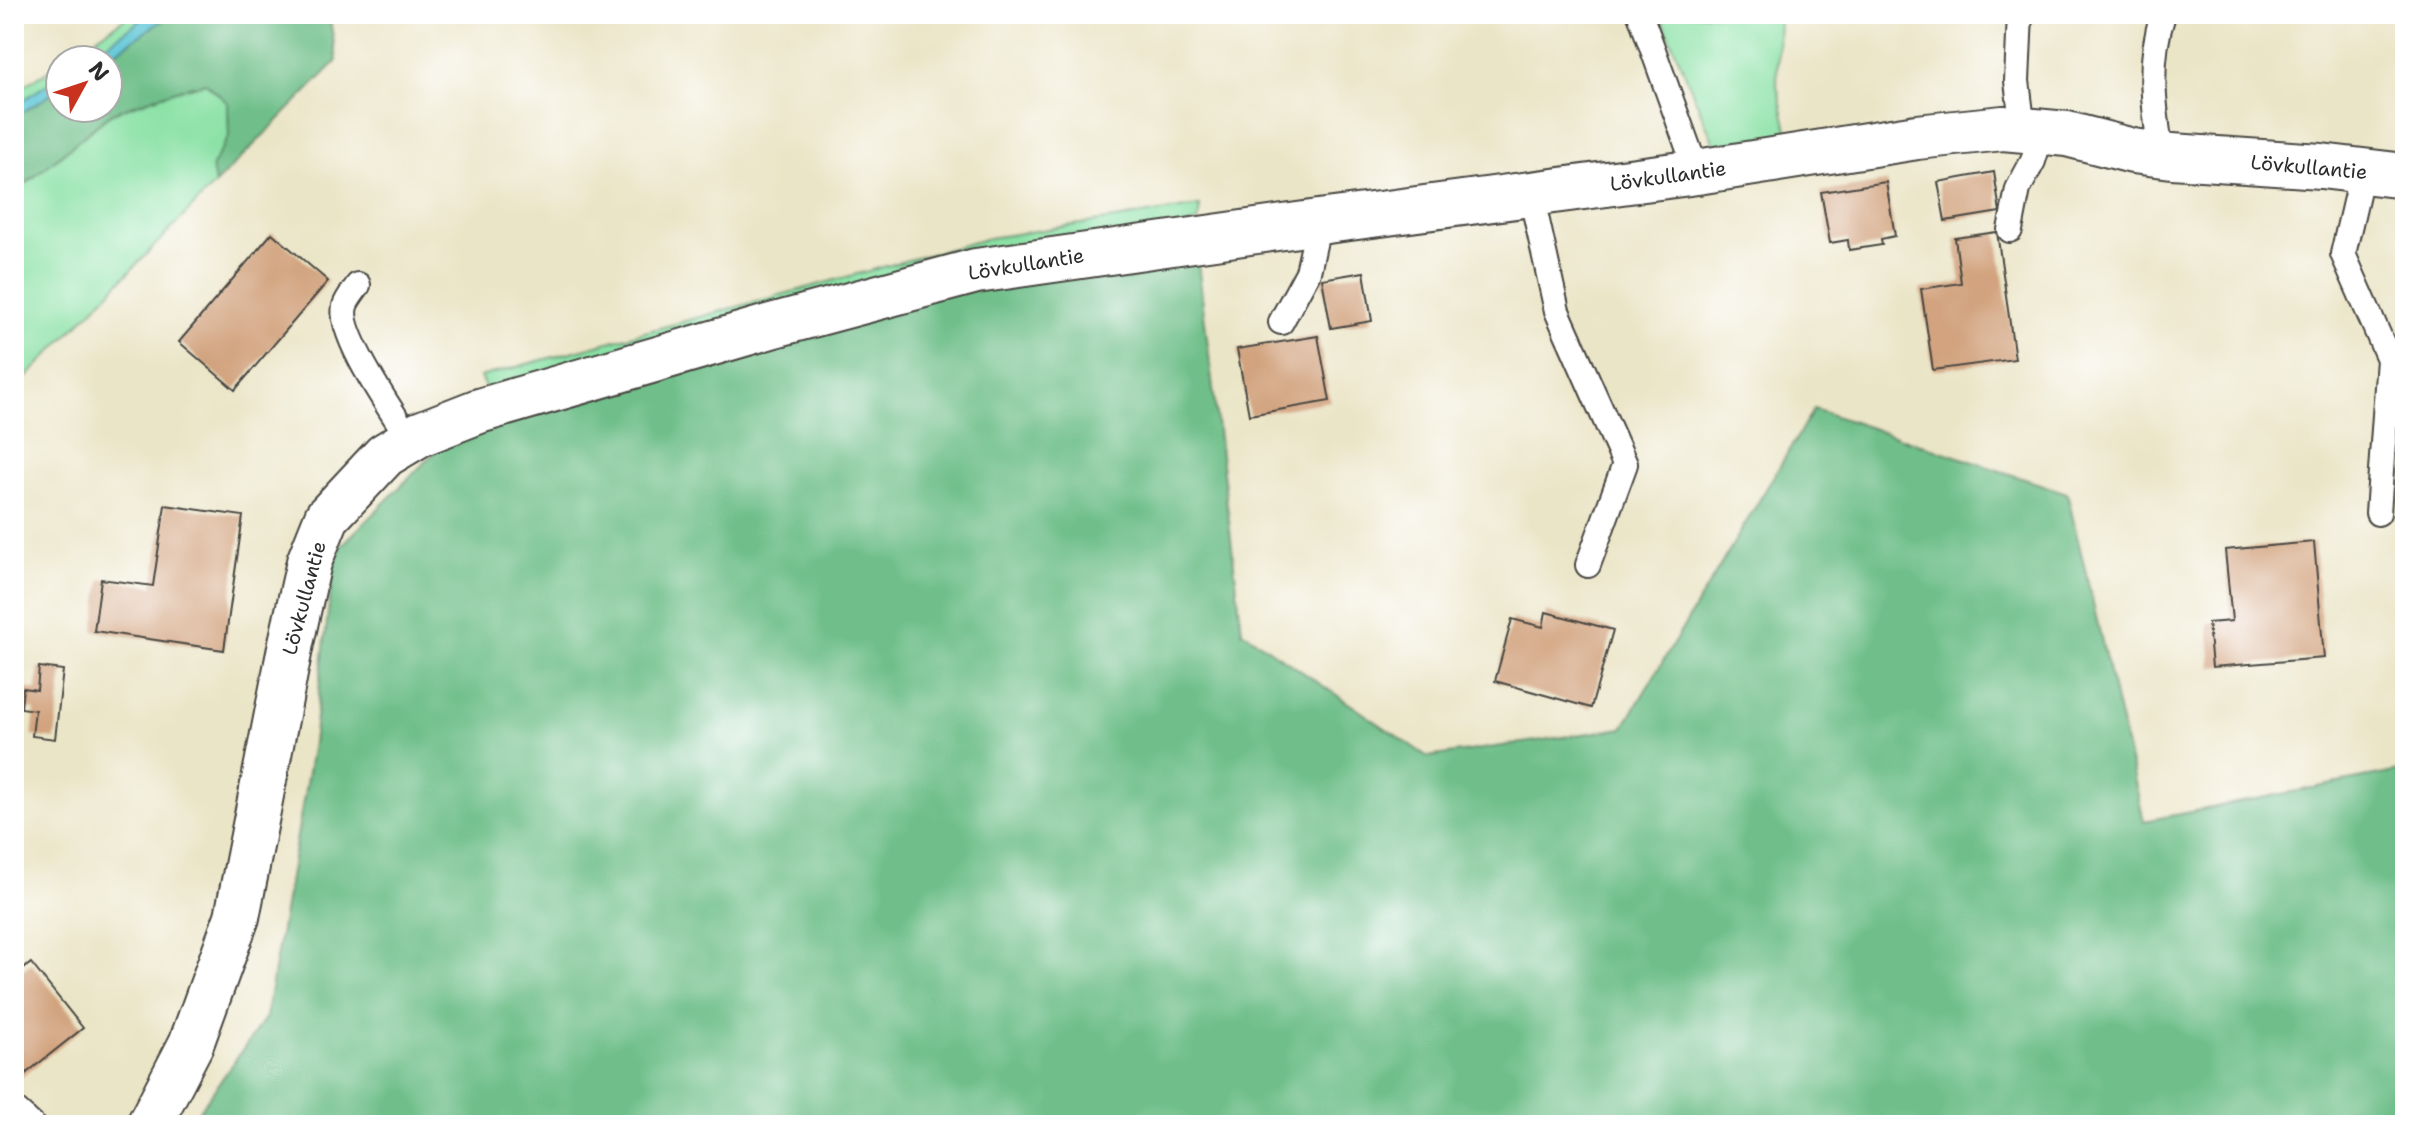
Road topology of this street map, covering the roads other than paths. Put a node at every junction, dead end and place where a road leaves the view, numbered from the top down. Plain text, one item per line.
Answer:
1 (1640, 14) edge
2 (2020, 14) edge
3 (2163, 14) edge
4 (2033, 130) junction
5 (2161, 155) junction
6 (1697, 172) junction
7 (2362, 172) junction
8 (2405, 176) edge
9 (1531, 194) junction
10 (1319, 222) junction
11 (2010, 230) dead end
12 (358, 285) dead end
13 (1281, 322) dead end
14 (410, 440) junction
15 (2378, 513) dead end
16 (1588, 565) dead end
17 (15, 1110) edge
18 (32, 1125) edge
19 (149, 1125) edge

1 - 6 lane
2 - 4 lane
3 - 5 lane
4 - 5 street, Lövkullantie
4 - 6 street, Lövkullantie
4 - 11 lane
5 - 7 street, Lövkullantie
6 - 9 street, Lövkullantie
7 - 8 street, Lövkullantie
7 - 15 lane
9 - 10 street, Lövkullantie
9 - 16 lane
10 - 13 lane
10 - 14 street, Lövkullantie
12 - 14 lane
14 - 19 street, Lövkullantie
17 - 18 lane

